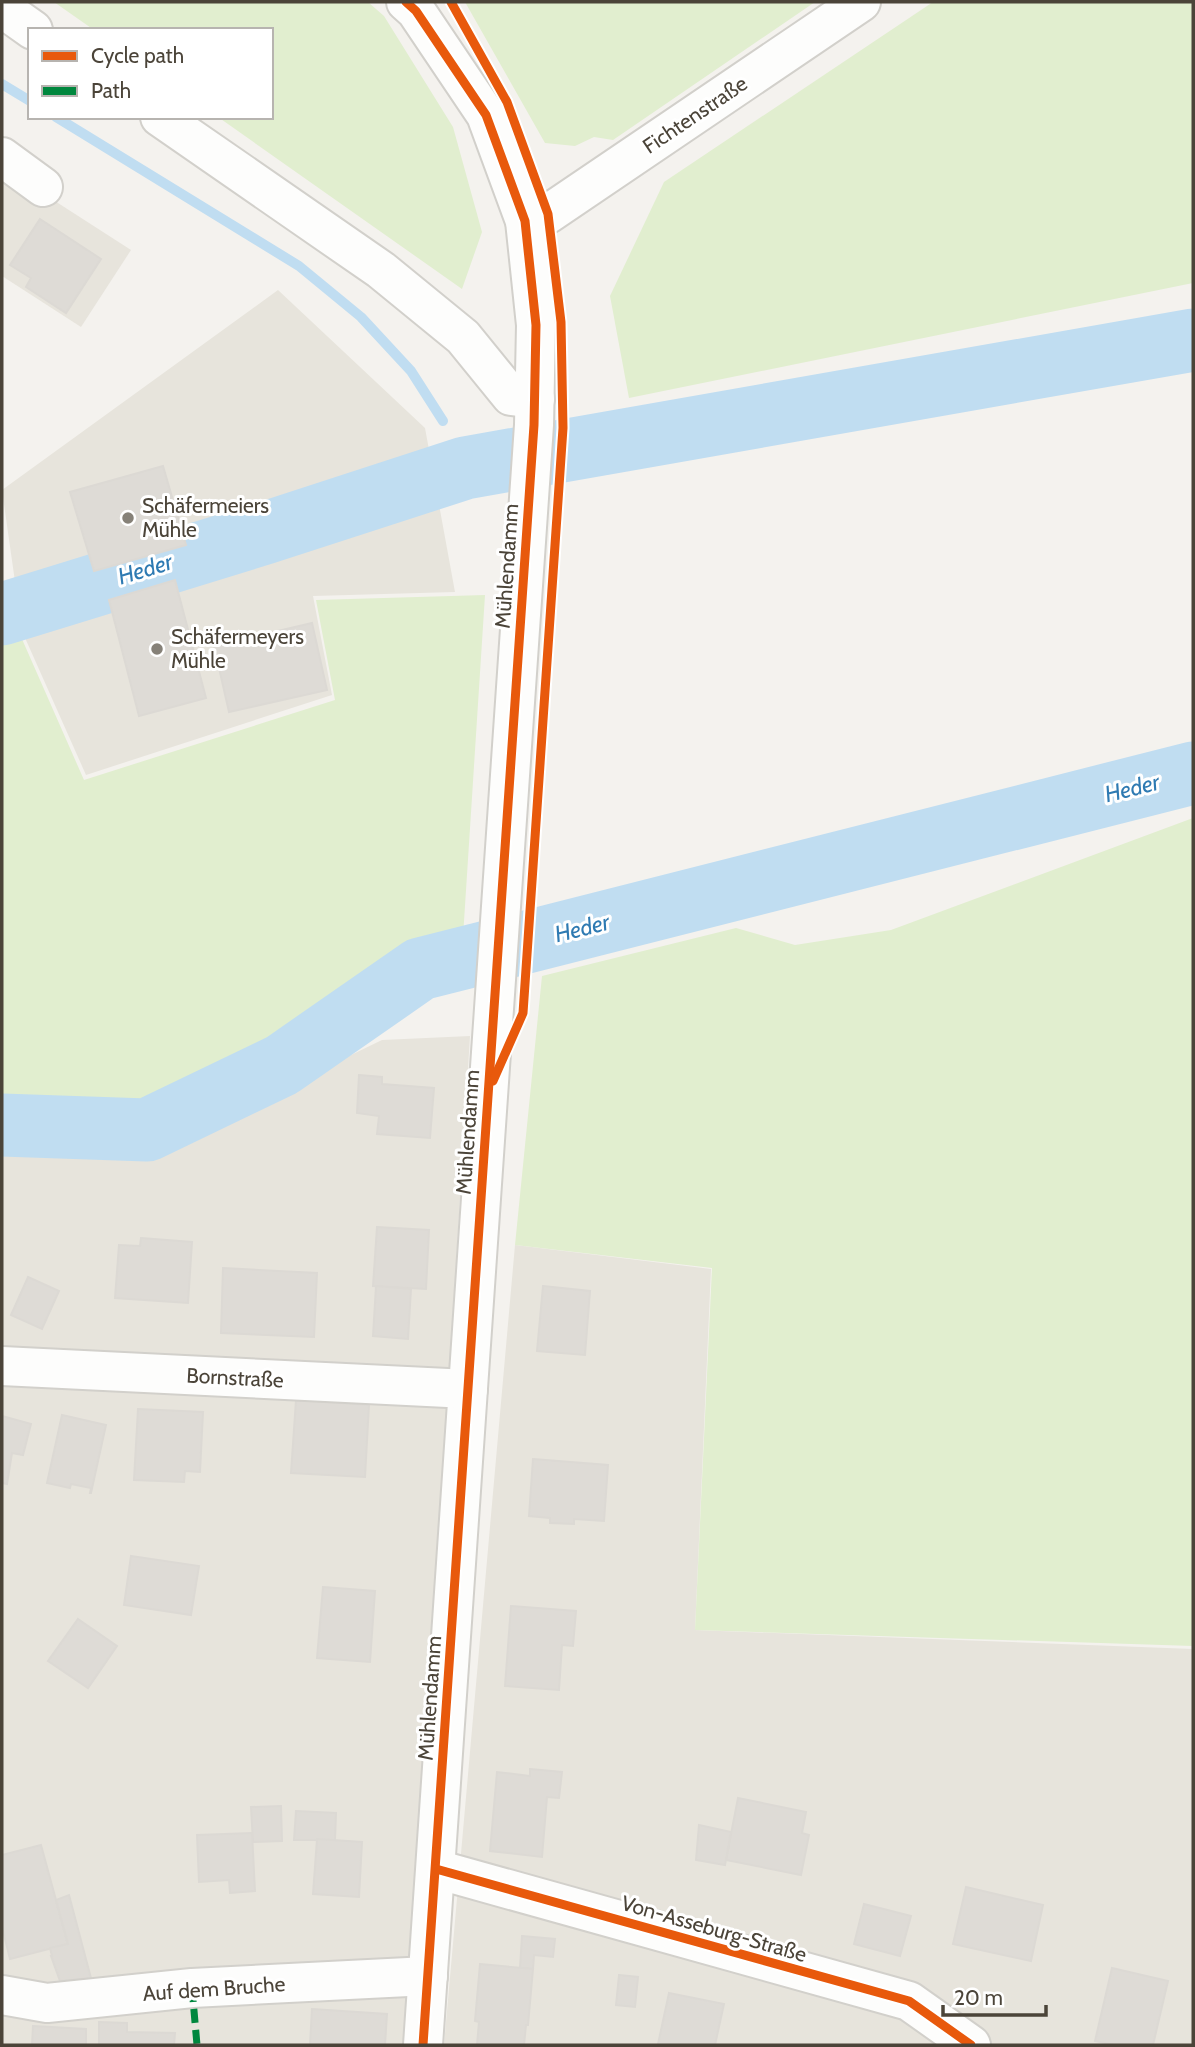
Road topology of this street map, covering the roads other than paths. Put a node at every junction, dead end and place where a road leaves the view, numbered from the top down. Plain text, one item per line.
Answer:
1 (406, 2) edge
2 (861, 2) edge
3 (2, 8) edge
4 (30, 28) edge
5 (163, 119) edge
6 (2, 158) edge
7 (43, 187) dead end
8 (525, 221) junction
9 (534, 412) junction
10 (2, 1366) edge
11 (468, 1390) junction
12 (436, 1869) junction
13 (428, 1976) junction
14 (2, 1995) edge
15 (423, 2045) edge
16 (971, 2045) edge

1 - 8 street, Mühlendamm
2 - 8 street, Fichtenstraße
3 - 4 street
5 - 9 street
6 - 7 street
8 - 9 street, Mühlendamm
9 - 11 street, Mühlendamm
10 - 11 street, Bornstraße
11 - 12 street, Mühlendamm
12 - 13 street, Mühlendamm
12 - 16 street, Von-Asseburg-Straße
13 - 14 street, Auf dem Bruche
13 - 15 street, Mühlendamm

